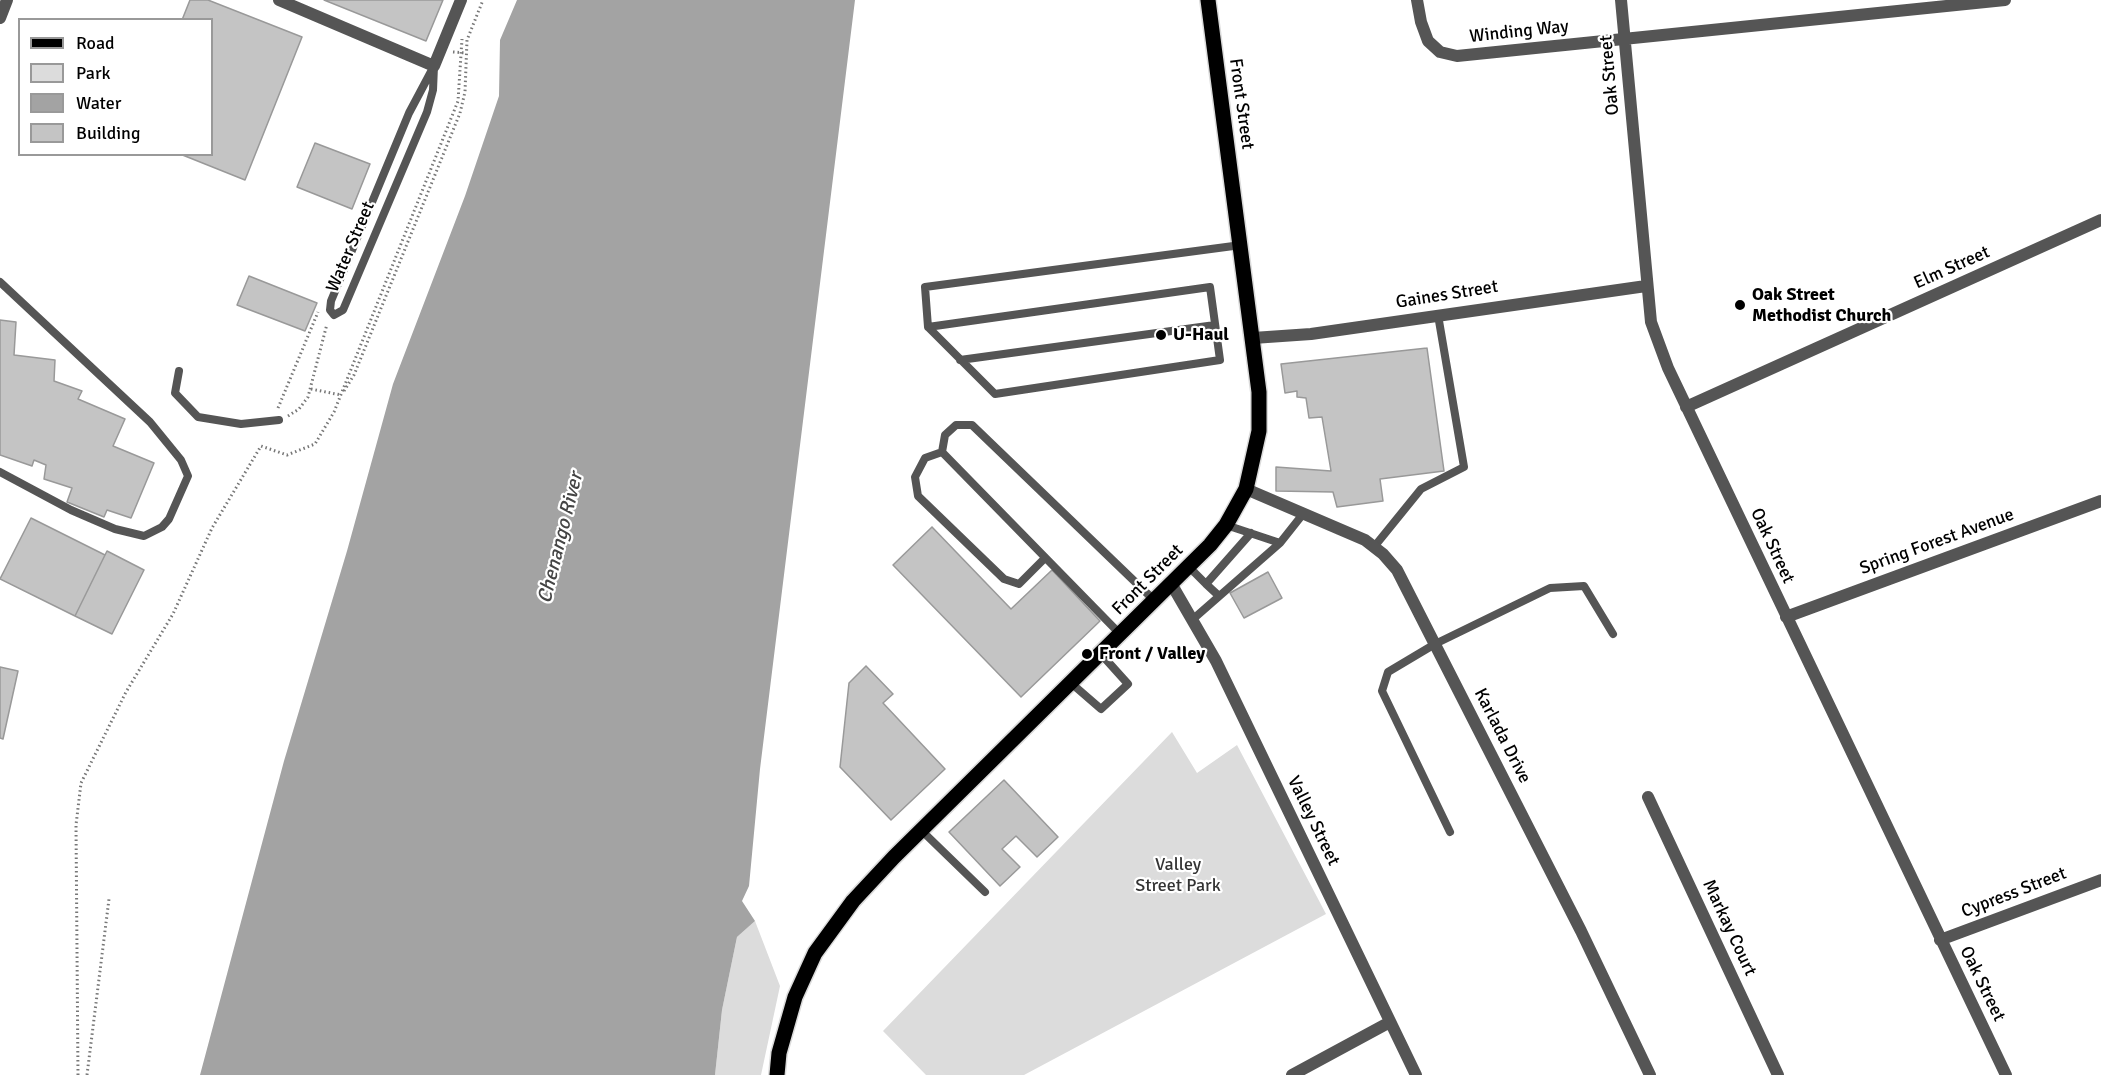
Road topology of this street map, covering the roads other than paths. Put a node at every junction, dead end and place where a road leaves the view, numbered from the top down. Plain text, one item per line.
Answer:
1 (7, 0) edge
2 (279, 0) edge
3 (461, 0) edge
4 (1208, 0) edge
5 (1418, 0) edge
6 (1621, 0) edge
7 (2006, 0) edge
8 (1928, 4) edge
9 (0, 18) edge
10 (1624, 39) junction
11 (434, 66) junction
12 (2101, 220) edge
13 (1241, 245) junction
14 (0, 282) edge
15 (1646, 286) junction
16 (1438, 315) junction
17 (1215, 325) junction
18 (928, 327) junction
19 (1253, 338) junction
20 (960, 360) junction
21 (179, 371) dead end
22 (1686, 407) junction
23 (279, 420) road end
24 (942, 452) junction
25 (0, 472) edge
26 (1246, 489) junction
27 (2101, 501) edge
28 (1303, 514) junction
29 (1226, 525) junction
30 (1251, 533) junction
31 (1280, 543) junction
32 (1374, 547) junction
33 (1045, 558) junction
34 (1189, 567) junction
35 (1206, 584) junction
36 (1172, 585) junction
37 (1220, 596) junction
38 (1155, 601) junction
39 (1786, 617) junction
40 (1192, 620) junction
41 (1121, 634) junction
42 (1613, 634) dead end
43 (1435, 644) junction
44 (1101, 654) junction
45 (1071, 683) junction
46 (1648, 796) dead end
47 (921, 830) junction
48 (1450, 832) dead end
49 (2101, 880) edge
50 (986, 892) dead end
51 (1940, 940) junction
52 (1390, 1022) junction
53 (777, 1075) edge
54 (1292, 1075) edge
55 (1416, 1075) edge
56 (1650, 1075) edge
57 (1778, 1075) edge
58 (2006, 1075) edge

1 - 9 street
2 - 11 street
3 - 11 street, Water Street
4 - 13 main road, Front Street
5 - 10 street, Winding Way
6 - 10 street, Oak Street
7 - 8 street
8 - 10 street
10 - 15 street, Oak Street
11 - 11 lane, Water Street
12 - 22 street, Elm Street
13 - 18 lane
13 - 19 main road, Front Street
14 - 25 lane
15 - 16 street, Gaines Street
15 - 22 street, Oak Street
16 - 19 street, Gaines Street
16 - 32 lane
17 - 18 lane
17 - 20 lane
17 - 20 lane
18 - 20 lane
19 - 26 main road, Front Street
21 - 23 lane
22 - 39 street, Oak Street
24 - 33 lane
24 - 33 lane
24 - 38 lane
26 - 28 street, Karlada Drive
26 - 29 main road, Front Street
27 - 39 street, Spring Forest Avenue
28 - 31 lane
28 - 32 street, Karlada Drive
29 - 30 lane
29 - 34 main road, Front Street
30 - 31 lane
30 - 35 lane
31 - 37 lane
32 - 43 street, Karlada Drive
33 - 41 lane
34 - 35 lane
34 - 36 main road, Front Street
35 - 37 lane
36 - 38 main road, Front Street
36 - 40 street, Valley Street
37 - 40 lane
38 - 41 main road, Front Street
39 - 51 street, Oak Street
40 - 52 street, Valley Street
41 - 44 main road, Front Street
42 - 43 lane
43 - 48 lane
43 - 56 street, Karlada Drive
44 - 45 main road, Front Street
44 - 45 lane
45 - 47 main road, Front Street
46 - 57 street, Markay Court
47 - 50 lane
47 - 53 main road, Front Street
49 - 51 street, Cypress Street
51 - 58 street, Oak Street
52 - 54 street
52 - 55 street, Valley Street

